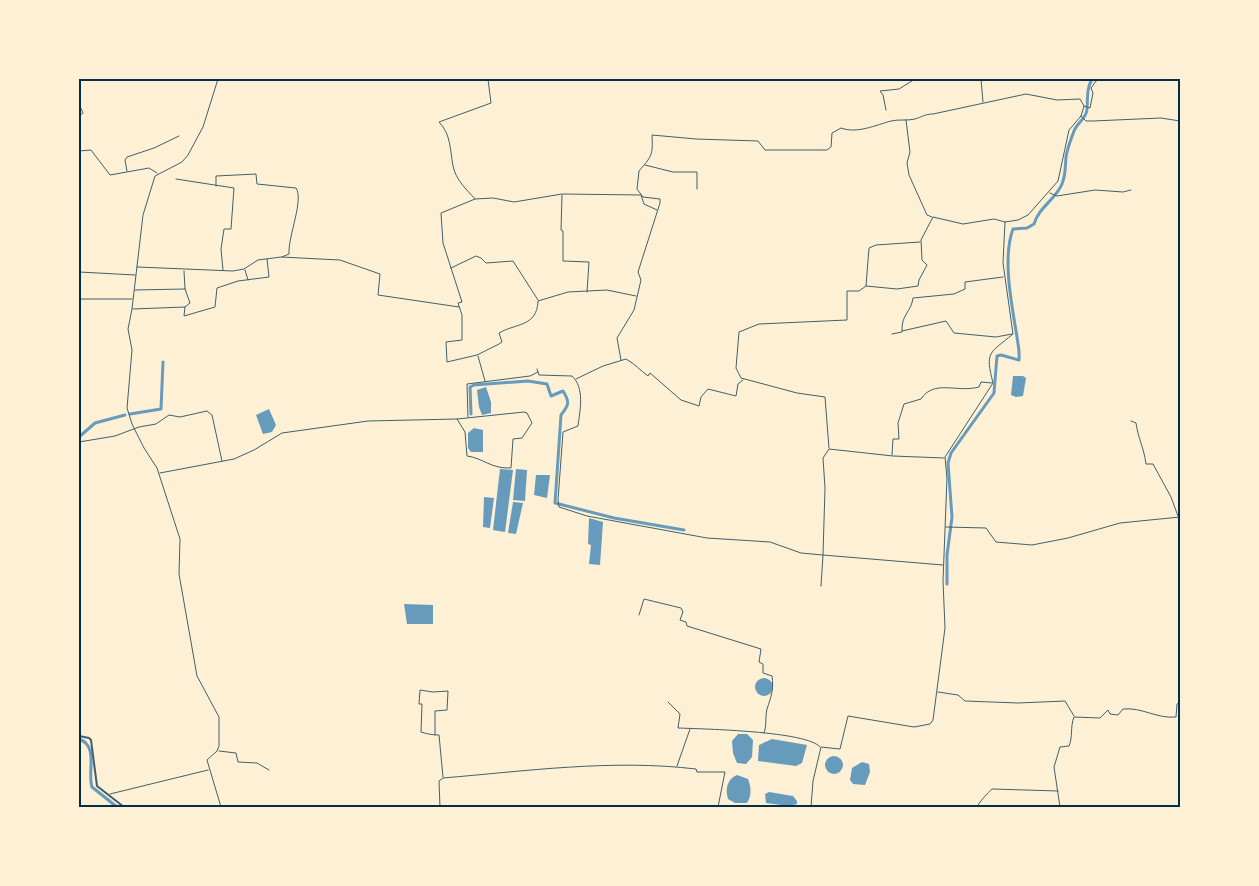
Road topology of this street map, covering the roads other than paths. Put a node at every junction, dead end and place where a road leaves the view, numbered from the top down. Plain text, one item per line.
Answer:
1 (218, 79) edge
2 (466, 79) edge
3 (484, 79) edge
4 (488, 79) edge
5 (915, 79) edge
6 (981, 79) edge
7 (1101, 79) edge
8 (983, 103) junction
9 (79, 104) edge
10 (1084, 106) junction
11 (886, 110) dead end
12 (79, 116) edge
13 (1081, 116) junction
14 (906, 120) junction
15 (1180, 121) edge
16 (179, 136) dead end
17 (79, 151) edge
18 (644, 164) junction
19 (127, 171) junction
20 (156, 172) junction
21 (176, 179) dead end
22 (216, 186) junction
23 (697, 189) dead end
24 (1132, 190) dead end
25 (1050, 193) junction
26 (562, 194) junction
27 (641, 194) junction
28 (475, 199) junction
29 (658, 211) junction
30 (933, 217) junction
31 (1005, 222) junction
32 (921, 241) junction
33 (281, 257) junction
34 (267, 258) junction
35 (136, 267) junction
36 (451, 268) junction
37 (244, 269) junction
38 (184, 270) junction
39 (222, 270) junction
40 (79, 272) edge
41 (135, 275) junction
42 (1004, 277) junction
43 (248, 280) junction
44 (866, 286) junction
45 (186, 289) junction
46 (134, 290) junction
47 (587, 292) junction
48 (636, 296) junction
49 (79, 299) edge
50 (133, 299) junction
51 (538, 301) junction
52 (184, 307) junction
53 (460, 308) junction
54 (132, 309) junction
55 (902, 332) junction
56 (892, 334) dead end
57 (1013, 334) junction
58 (478, 356) junction
59 (621, 360) junction
60 (537, 369) dead end
61 (538, 372) junction
62 (744, 379) junction
63 (576, 380) junction
64 (485, 382) junction
65 (993, 383) junction
66 (457, 418) junction
67 (468, 418) junction
68 (1131, 421) dead end
69 (135, 430) junction
70 (79, 442) edge
71 (829, 449) junction
72 (893, 456) junction
73 (945, 458) junction
74 (222, 461) junction
75 (159, 473) junction
76 (1179, 517) edge
77 (947, 527) junction
78 (823, 555) junction
79 (944, 566) junction
80 (820, 586) dead end
81 (639, 615) dead end
82 (937, 692) junction
83 (668, 702) dead end
84 (1180, 702) edge
85 (1074, 717) junction
86 (690, 729) junction
87 (764, 733) junction
88 (435, 735) junction
89 (79, 736) edge
90 (821, 747) junction
91 (217, 751) junction
92 (677, 766) junction
93 (209, 770) junction
94 (269, 770) dead end
95 (443, 778) junction
96 (1058, 791) junction
97 (108, 795) junction
98 (124, 807) edge
99 (220, 807) edge
100 (440, 807) edge
101 (718, 807) edge
102 (811, 807) edge
103 (977, 807) edge
104 (1060, 807) edge

1 - 20 street
2 - 3 street
4 - 28 street
5 - 11 street
6 - 8 street
7 - 10 street
8 - 10 street
8 - 14 street
9 - 12 street
10 - 13 street
13 - 15 street
13 - 25 street
14 - 18 street
14 - 30 street
16 - 19 street
17 - 19 street
18 - 23 street
18 - 27 street
19 - 20 street
20 - 35 street
21 - 22 street
22 - 33 street
22 - 39 street
24 - 25 street
25 - 31 street
26 - 27 street
26 - 28 street
26 - 47 street
27 - 29 street
27 - 29 street
28 - 36 street
29 - 48 street
30 - 31 street
30 - 32 street
31 - 42 street
32 - 44 street
32 - 44 street
33 - 34 street
33 - 53 street
34 - 37 street
34 - 43 street
35 - 38 street
35 - 41 street
36 - 51 street
36 - 53 street
37 - 39 street
37 - 43 street
38 - 39 street
38 - 45 street
40 - 41 street
41 - 46 street
42 - 55 street
42 - 57 street
43 - 52 street
44 - 62 street
45 - 46 street
45 - 52 street
46 - 50 street
47 - 48 street
47 - 51 street
48 - 59 street
49 - 50 street
50 - 54 street
51 - 58 street
52 - 54 street
53 - 58 street
54 - 69 street
55 - 56 street
55 - 57 street
57 - 65 street
58 - 64 street
59 - 62 street
59 - 63 street
60 - 61 street
61 - 63 street
61 - 64 street
62 - 71 street
63 - 78 street
64 - 67 street
65 - 72 street
65 - 73 street
66 - 67 street
66 - 67 street
66 - 74 street
68 - 76 street
69 - 70 street
69 - 74 street
69 - 75 street
71 - 72 street
71 - 78 street
72 - 73 street
73 - 77 street
74 - 75 street
75 - 91 street
76 - 77 street
77 - 79 street
78 - 79 street
78 - 80 street
79 - 82 street
81 - 87 street
82 - 85 street
82 - 90 street
83 - 86 street
84 - 85 street
85 - 96 street
86 - 87 street
86 - 92 street
87 - 90 street
88 - 88 street
88 - 95 street
89 - 97 street
90 - 102 street
91 - 93 street
91 - 94 street
92 - 95 street
92 - 101 street
93 - 97 street
93 - 99 street
95 - 100 street
96 - 103 street
96 - 104 street
97 - 98 street

